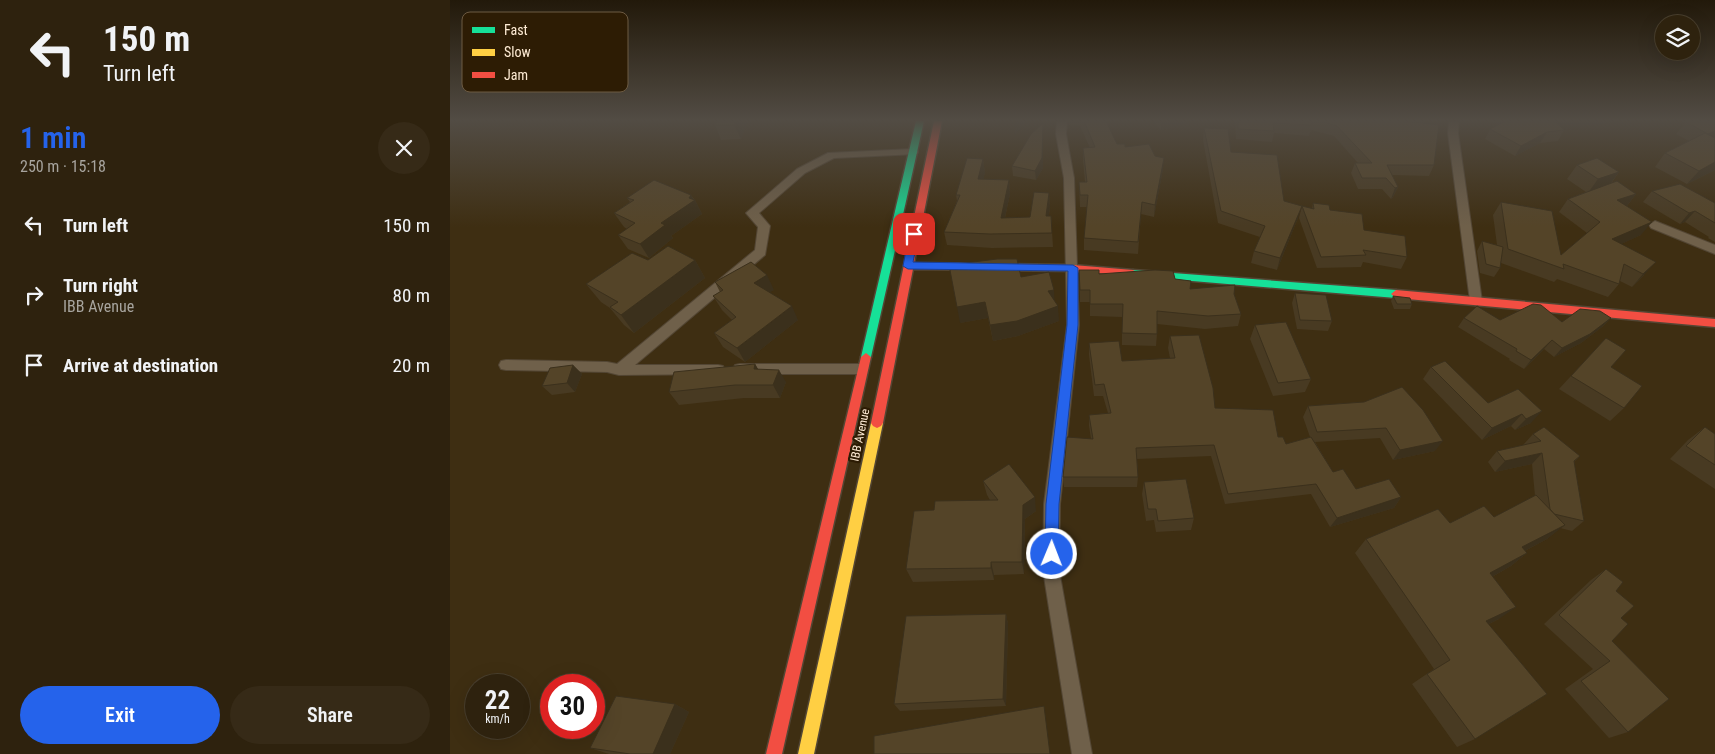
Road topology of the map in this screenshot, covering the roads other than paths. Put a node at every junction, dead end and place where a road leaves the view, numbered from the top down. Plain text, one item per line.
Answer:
1 (829, 156) edge
2 (912, 156) edge
3 (931, 156) edge
4 (1065, 156) edge
5 (1454, 156) edge
6 (1655, 224) dead end
7 (1715, 250) edge
8 (908, 266) junction
9 (1073, 268) junction
10 (1476, 301) junction
11 (1715, 323) edge
12 (506, 365) dead end
13 (862, 369) junction
14 (619, 370) junction
15 (774, 754) edge
16 (806, 754) edge
17 (1082, 754) edge

1 - 14 street
2 - 13 main road
3 - 8 main road, IBB Avenue
4 - 9 street
5 - 10 street
6 - 7 street
8 - 9 main road
8 - 16 main road, IBB Avenue
9 - 10 main road
9 - 17 street
10 - 11 main road
12 - 14 street
13 - 14 street
13 - 15 main road

